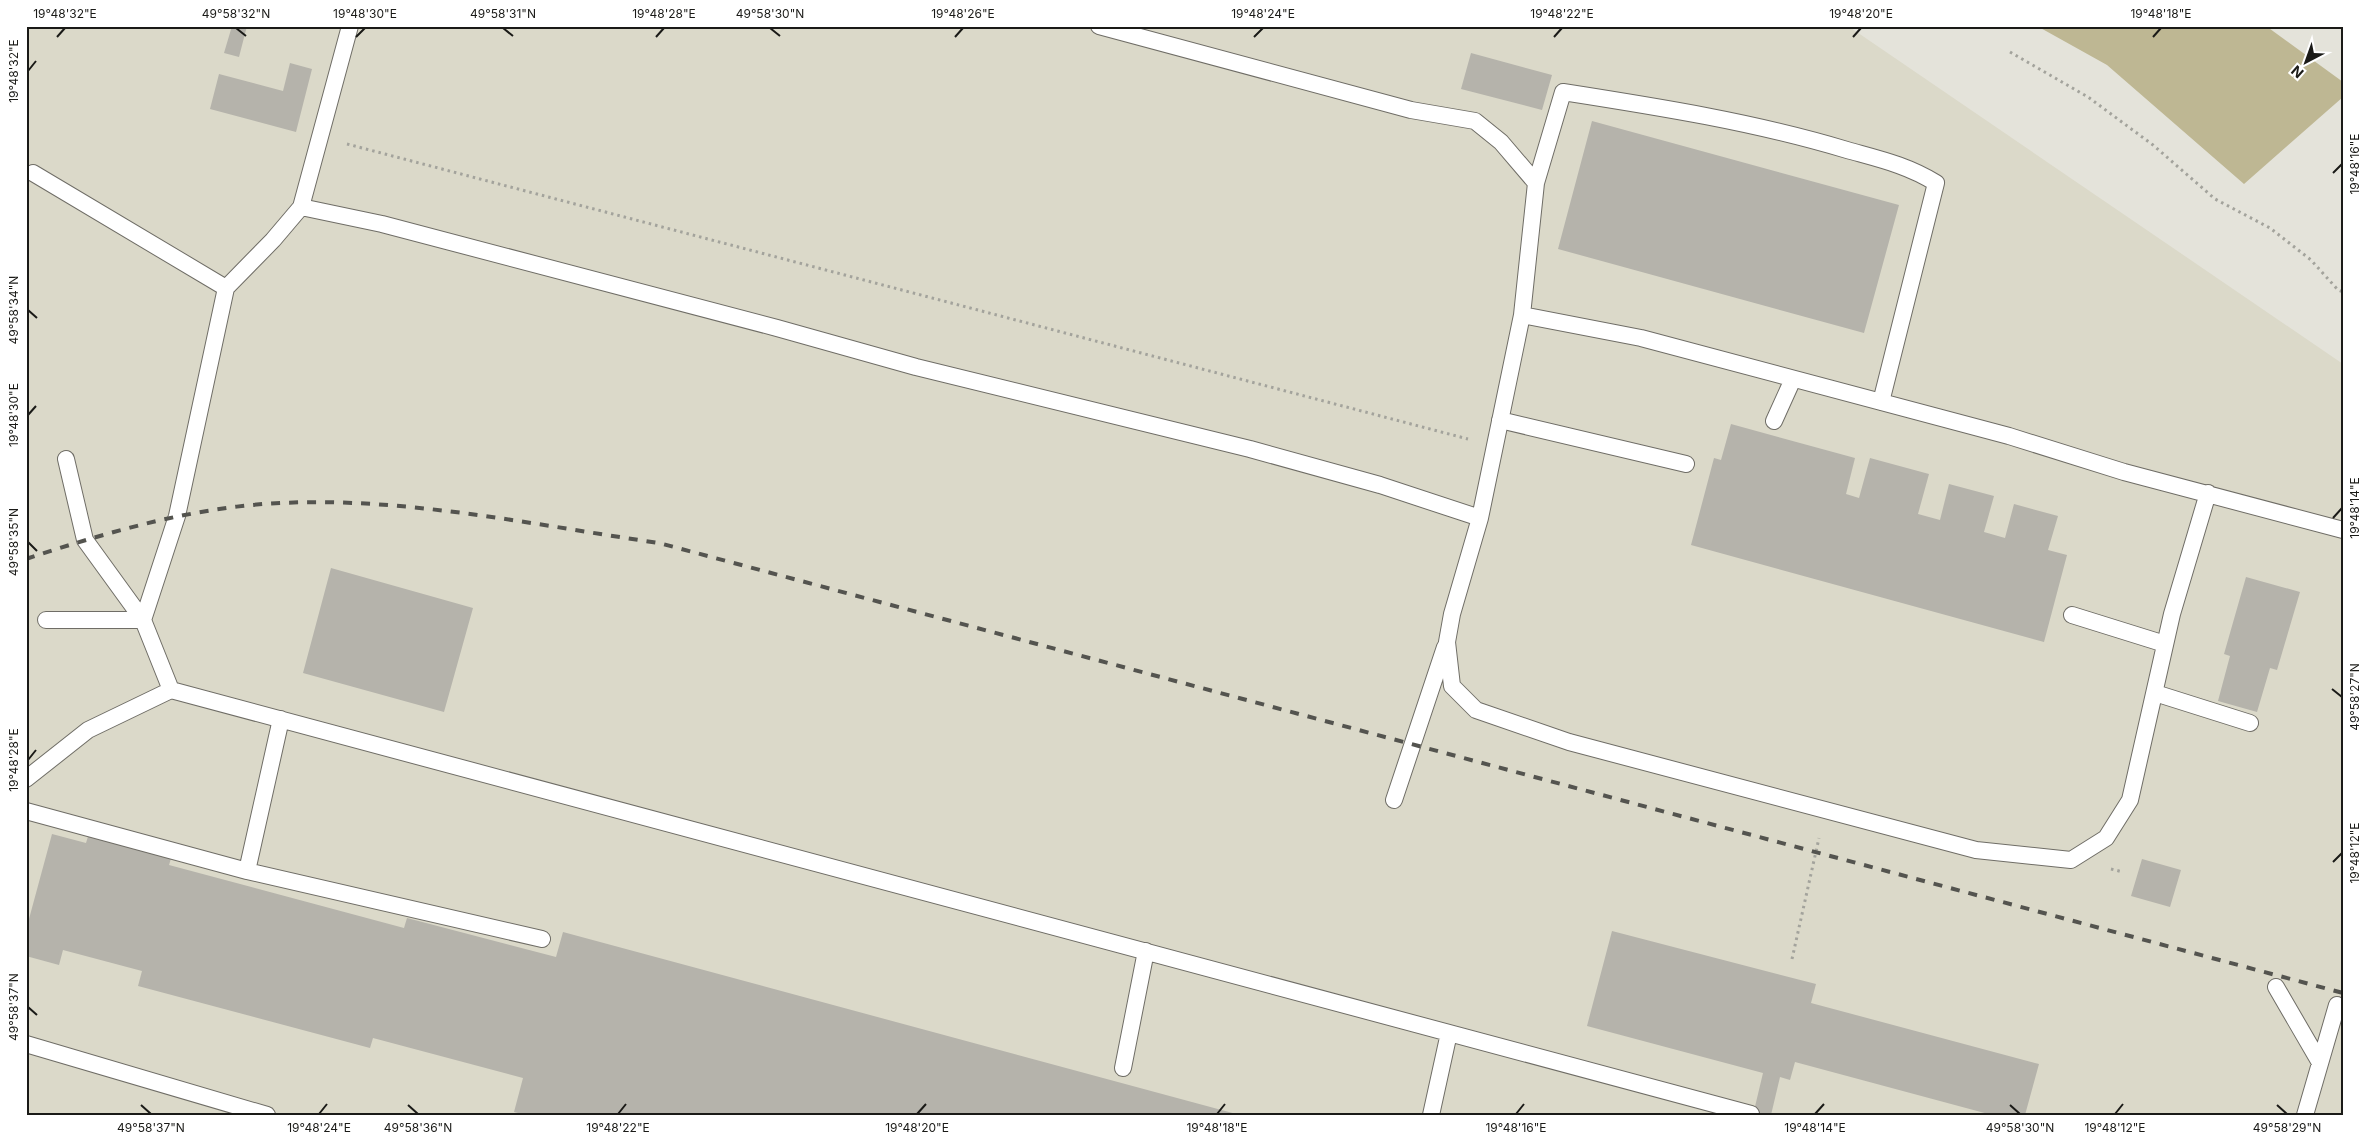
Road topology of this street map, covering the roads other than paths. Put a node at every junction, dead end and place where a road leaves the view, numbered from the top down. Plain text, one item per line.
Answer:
1 (350, 26) edge
2 (1099, 26) edge
3 (33, 173) dead end
4 (1536, 183) junction
5 (301, 207) junction
6 (226, 288) junction
7 (1522, 315) junction
8 (1793, 379) junction
9 (1881, 402) junction
10 (1500, 420) junction
11 (1774, 421) dead end
12 (66, 460) dead end
13 (1686, 464) dead end
14 (2208, 493) junction
15 (1480, 518) junction
16 (2343, 530) edge
17 (2072, 615) dead end
18 (46, 620) dead end
19 (143, 620) junction
20 (1447, 642) junction
21 (2165, 644) junction
22 (171, 690) junction
23 (2155, 693) junction
24 (281, 719) junction
25 (2250, 723) dead end
26 (26, 779) edge
27 (1394, 800) dead end
28 (26, 811) edge
29 (247, 871) junction
30 (542, 939) dead end
31 (1146, 951) junction
32 (2276, 987) dead end
33 (2337, 1005) dead end
34 (1449, 1032) junction
35 (26, 1044) edge
36 (2319, 1062) junction
37 (1123, 1068) dead end
38 (1751, 1114) edge
39 (267, 1115) edge
40 (1431, 1115) edge
41 (2306, 1115) edge

1 - 5 lane
2 - 4 lane
3 - 6 lane
4 - 7 lane
4 - 9 lane
5 - 6 lane
5 - 15 lane
6 - 19 lane
7 - 8 lane
7 - 10 lane
8 - 9 lane
8 - 11 lane
9 - 14 lane
10 - 13 lane
10 - 15 lane
12 - 19 lane
14 - 16 lane
14 - 21 lane
15 - 20 lane
17 - 21 lane
18 - 19 lane
19 - 22 lane
20 - 23 lane
20 - 27 lane
21 - 23 lane
22 - 24 lane
22 - 26 lane
23 - 25 lane
24 - 29 lane
24 - 31 lane
28 - 29 lane
29 - 30 lane
31 - 34 lane
31 - 37 lane
32 - 36 lane
33 - 36 lane
34 - 38 lane
34 - 40 lane
35 - 39 lane
36 - 41 lane

